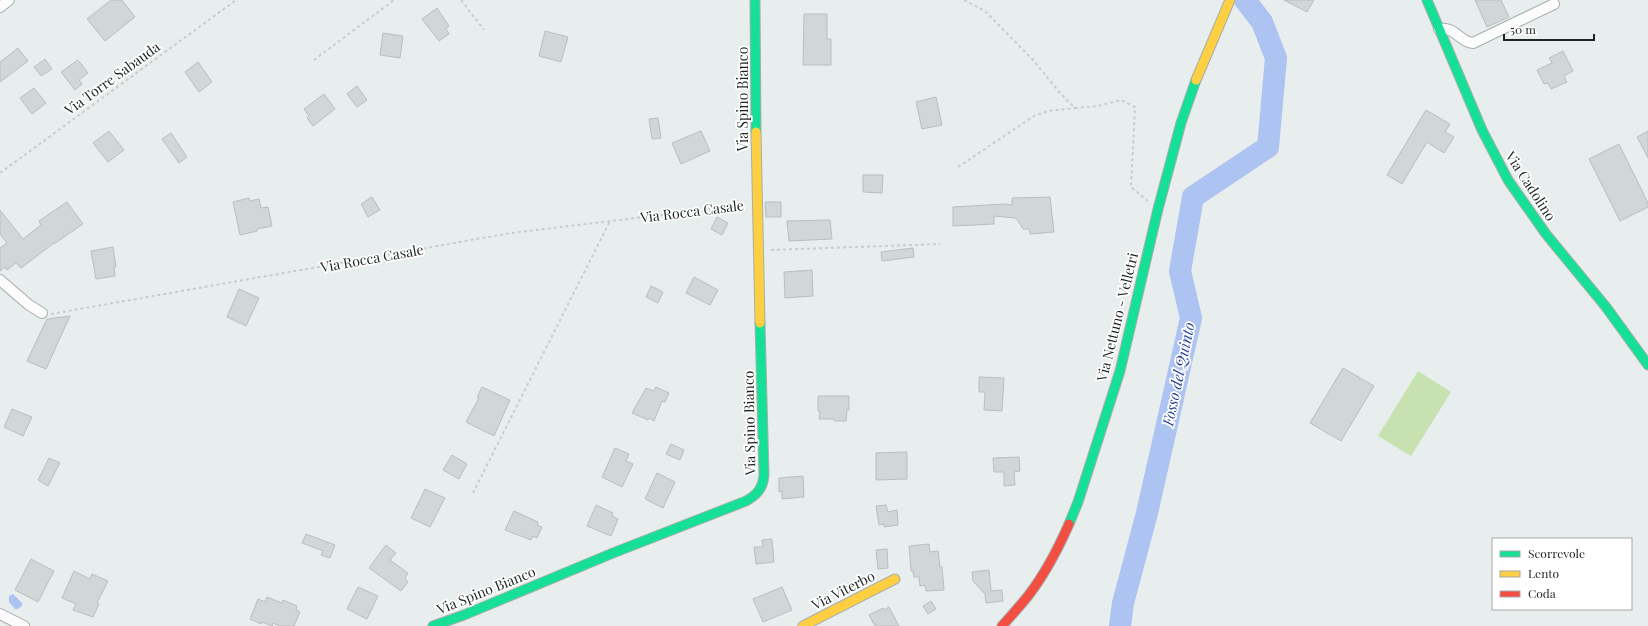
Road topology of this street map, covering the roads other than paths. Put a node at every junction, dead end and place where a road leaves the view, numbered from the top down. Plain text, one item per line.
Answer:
1 (9, 0) edge
2 (755, 0) edge
3 (1427, 0) edge
4 (1230, 1) edge
5 (1554, 4) dead end
6 (0, 7) edge
7 (1439, 29) junction
8 (0, 280) edge
9 (42, 313) road end
10 (1648, 365) edge
11 (895, 580) dead end
12 (0, 614) edge
13 (24, 626) edge
14 (433, 626) edge
15 (803, 626) edge
16 (1002, 626) edge

1 - 6 street
2 - 14 street, Via Spino Bianco
3 - 7 street, Via Cadolino
4 - 16 street, Via Nettuno - Velletri
5 - 7 street
7 - 10 street, Via Cadolino
8 - 9 street
11 - 15 street, Via Viterbo
12 - 13 street

